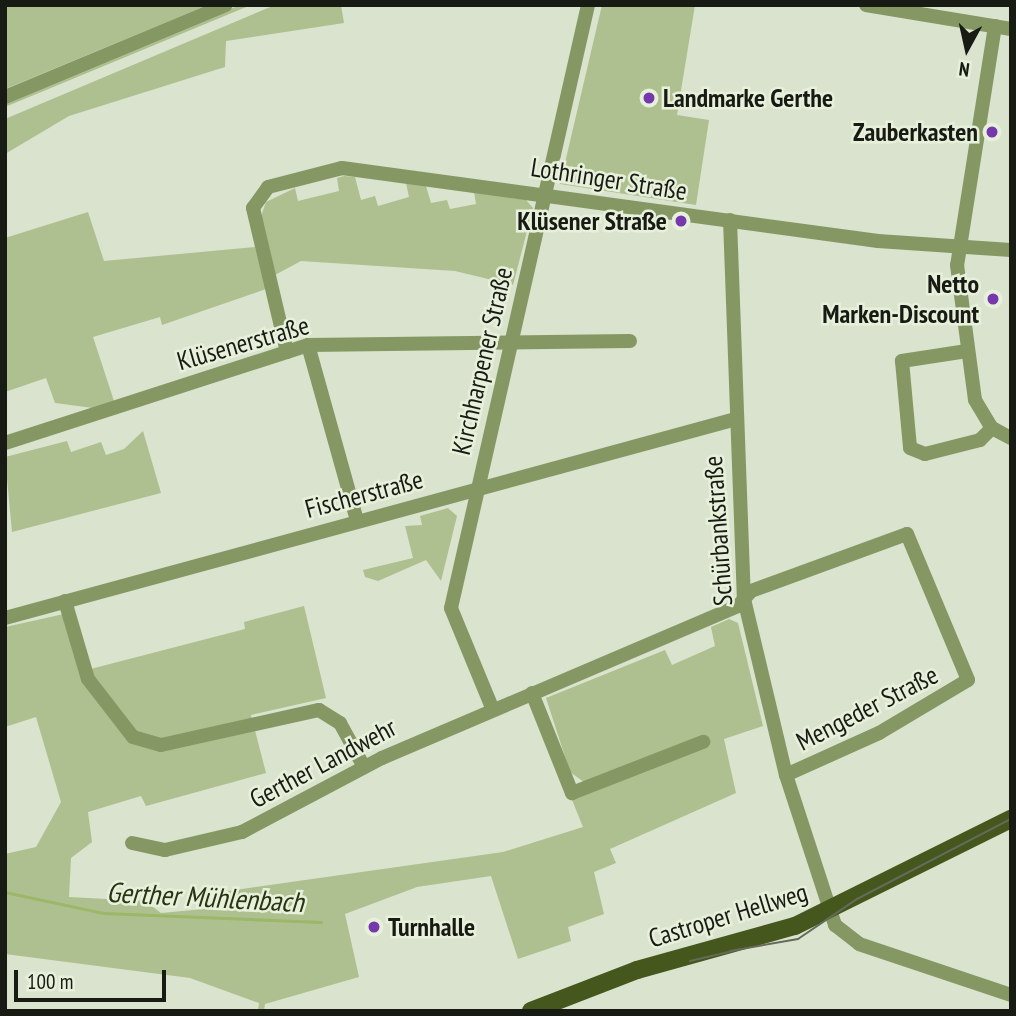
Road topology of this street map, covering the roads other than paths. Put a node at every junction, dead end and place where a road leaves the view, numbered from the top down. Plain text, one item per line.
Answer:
1 (226, 5) edge
2 (866, 5) edge
3 (589, 9) edge
4 (995, 26) junction
5 (1011, 29) edge
6 (5, 97) edge
7 (547, 194) junction
8 (730, 220) junction
9 (959, 250) junction
10 (1011, 250) edge
11 (629, 341) dead end
12 (512, 342) junction
13 (308, 345) junction
14 (967, 351) junction
15 (287, 352) junction
16 (736, 419) junction
17 (992, 428) junction
18 (1011, 438) edge
19 (5, 443) edge
20 (477, 490) junction
21 (357, 521) junction
22 (744, 599) junction
23 (65, 601) junction
24 (5, 618) edge
25 (532, 693) junction
26 (493, 710) junction
27 (703, 741) dead end
28 (364, 766) junction
29 (786, 775) junction
30 (1011, 820) edge
31 (132, 843) dead end
32 (832, 910) junction
33 (1011, 995) edge
34 (531, 1011) edge

1 - 6 street
2 - 4 street
3 - 7 street, Kirchharpener Straße
4 - 5 street
4 - 9 street
7 - 8 street, Lothringer Straße
7 - 12 street, Kirchharpener Straße
7 - 15 street, Lothringer Straße
8 - 9 street, Lothringer Straße
8 - 16 street, Schürbankstraße
9 - 10 street, Lothringer Straße
9 - 14 street
11 - 12 street, Klüsenerstraße
12 - 13 street, Klüsenerstraße
12 - 20 street, Kirchharpener Straße
13 - 15 street, Klüsenerstraße
13 - 21 street
14 - 17 street
14 - 17 street
15 - 19 street, Klüsenerstraße
16 - 20 street, Fischerstraße
16 - 22 street, Schürbankstraße
17 - 18 street
20 - 21 street, Fischerstraße
20 - 26 street, Kirchharpener Straße
21 - 23 street, Fischerstraße
22 - 25 street, Gerther Landwehr
22 - 29 street, Schürbankstraße
22 - 29 street, Mengeder Straße
23 - 24 street, Fischerstraße
23 - 28 street
25 - 26 street, Gerther Landwehr
25 - 27 street
26 - 28 street, Gerther Landwehr
28 - 31 street, Gerther Landwehr
29 - 32 street, Schürbankstraße
30 - 32 main road, Castroper Hellweg
32 - 33 street, Schürbankstraße
32 - 34 main road, Castroper Hellweg

